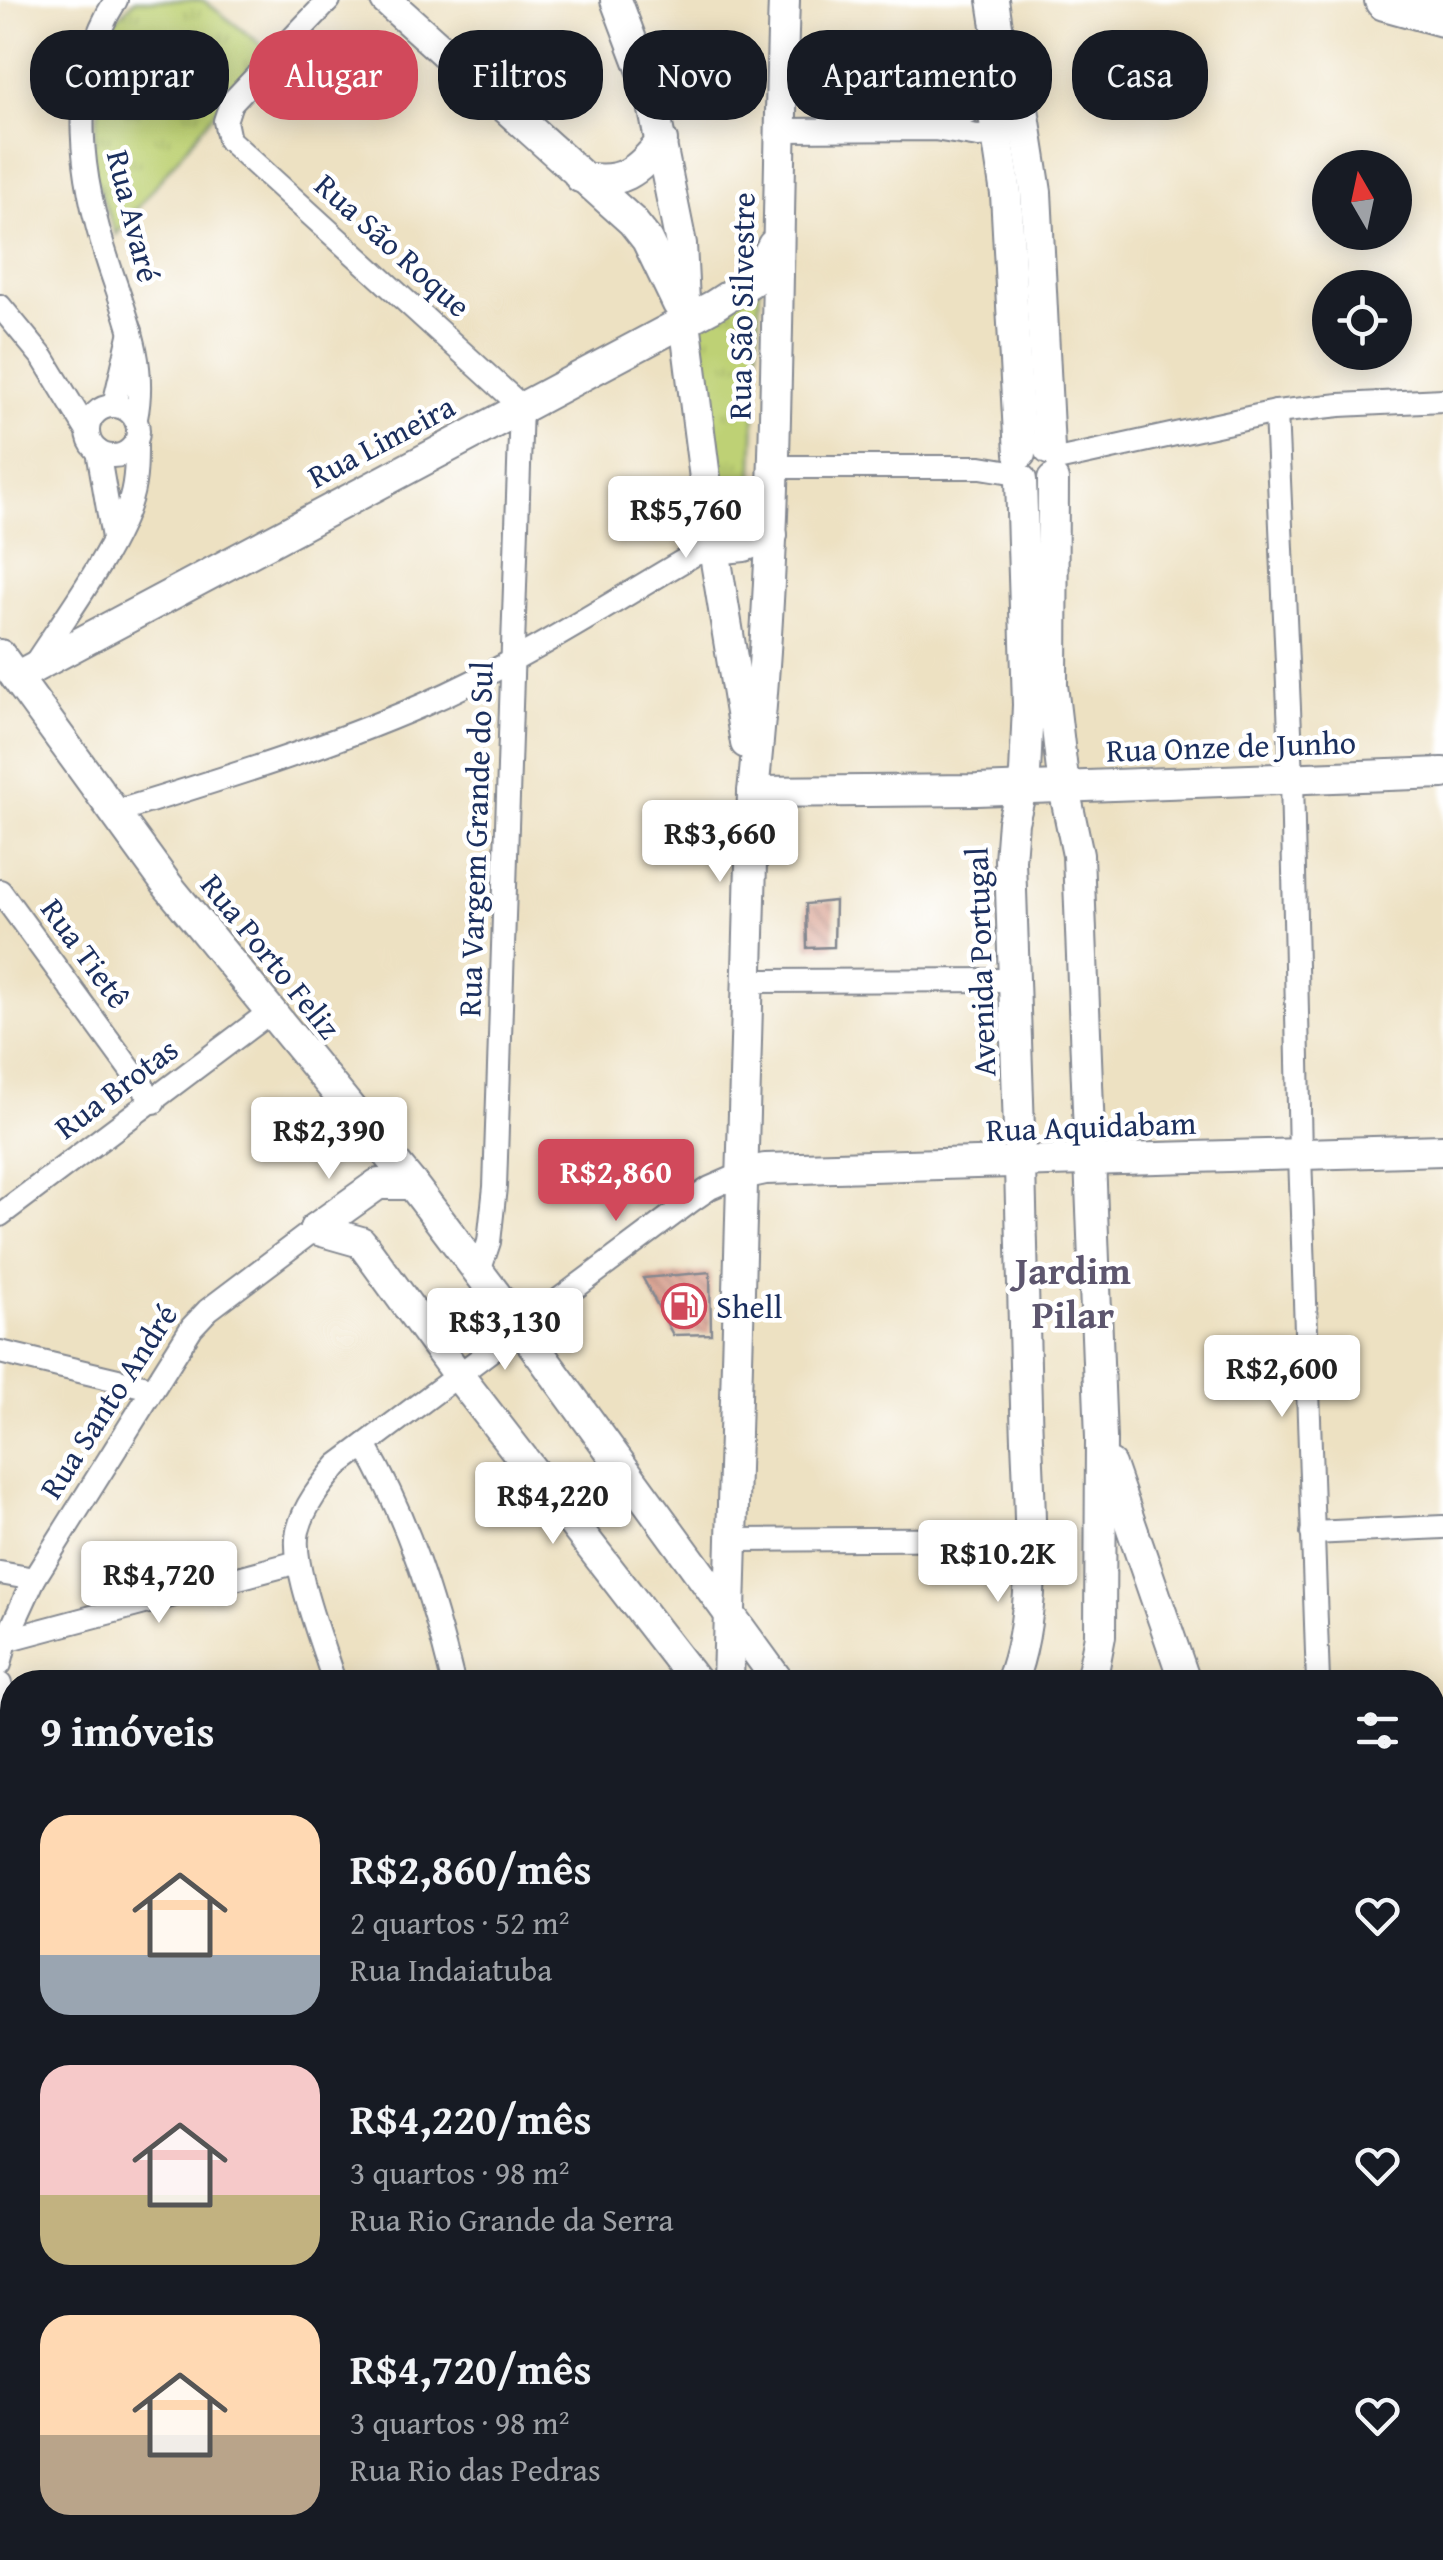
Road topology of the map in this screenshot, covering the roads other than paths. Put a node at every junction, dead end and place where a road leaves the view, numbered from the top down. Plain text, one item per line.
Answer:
1 (116, 0) edge
2 (330, 0) edge
3 (386, 0) edge
4 (616, 0) edge
5 (784, 0) edge
6 (993, 0) edge
7 (1385, 0) edge
8 (1443, 16) edge
9 (998, 30) edge
10 (955, 120) edge
11 (1010, 120) edge
12 (934, 129) junction
13 (780, 130) junction
14 (1012, 133) junction
15 (662, 141) junction
16 (580, 177) junction
17 (765, 288) junction
18 (0, 306) edge
19 (685, 321) junction
20 (131, 332) junction
21 (63, 389) junction
22 (1443, 400) edge
23 (109, 406) junction
24 (522, 406) junction
25 (1276, 412) junction
26 (136, 418) junction
27 (93, 442) junction
28 (136, 443) junction
29 (1033, 465) junction
30 (774, 467) junction
31 (772, 535) junction
32 (113, 538) junction
33 (714, 549) junction
34 (513, 662) junction
35 (12, 672) edge
36 (1443, 773) edge
37 (1292, 777) junction
38 (1064, 788) junction
39 (1022, 789) junction
40 (753, 792) junction
41 (115, 812) junction
42 (0, 891) edge
43 (1015, 980) junction
44 (747, 981) junction
45 (270, 1012) junction
46 (154, 1102) junction
47 (376, 1139) junction
48 (1443, 1150) edge
49 (1300, 1155) junction
50 (1092, 1162) junction
51 (1021, 1164) junction
52 (742, 1174) junction
53 (412, 1184) junction
54 (372, 1188) junction
55 (0, 1216) edge
56 (315, 1229) junction
57 (361, 1242) junction
58 (478, 1272) junction
59 (521, 1328) junction
60 (0, 1352) edge
61 (458, 1375) junction
62 (151, 1388) junction
63 (1101, 1438) junction
64 (364, 1445) junction
65 (1443, 1527) edge
66 (1312, 1533) junction
67 (1028, 1538) junction
68 (730, 1540) junction
69 (1101, 1547) junction
70 (1141, 1560) junction
71 (298, 1562) junction
72 (0, 1573) edge
73 (34, 1578) junction
74 (728, 1614) junction
75 (6, 1640) junction
76 (0, 1664) edge
77 (330, 1670) edge
78 (450, 1670) edge
79 (687, 1670) edge
80 (728, 1670) edge
81 (770, 1670) edge
82 (1015, 1670) edge
83 (1093, 1670) edge
84 (1180, 1670) edge
85 (1318, 1670) edge

1 - 20 street, Rua Avaré
2 - 24 street, Rua São Roque
3 - 16 street
4 - 15 street
5 - 13 street, Rua São Silvestre
6 - 9 street, Avenida Portugal
7 - 8 highway
10 - 12 street
11 - 14 street, Avenida Portugal
12 - 13 street
12 - 14 street
13 - 17 street, Rua São Silvestre
14 - 29 street, Avenida Portugal
15 - 16 street
15 - 19 street
16 - 19 street
17 - 19 street, Rua Limeira
17 - 30 street, Rua São Silvestre
18 - 21 street
19 - 24 street, Rua Limeira
19 - 33 street
20 - 23 street, Rua Avaré
20 - 26 street, Rua Avaré
21 - 23 street
21 - 27 street
22 - 25 street
23 - 26 street
23 - 27 street
24 - 34 street, Rua Vargem Grande do Sul
24 - 35 street, Rua Limeira
25 - 29 street
25 - 37 street
26 - 28 street
27 - 28 street
27 - 32 street
28 - 32 street
29 - 30 street
29 - 38 street, Avenida Portugal
29 - 39 street, Avenida Portugal
30 - 31 street, Rua São Silvestre
31 - 33 street
31 - 40 street, Rua São Silvestre
32 - 35 street
33 - 34 street
33 - 40 street
34 - 41 street
34 - 58 street, Rua Vargem Grande do Sul
35 - 41 street, Rua Porto Feliz
36 - 37 street, Rua Onze de Junho
37 - 38 street, Rua Onze de Junho
37 - 49 street
38 - 39 street, Rua Onze de Junho
38 - 50 street, Avenida Portugal
39 - 40 street, Rua Onze de Junho
39 - 43 street, Avenida Portugal
40 - 44 street
41 - 45 street, Rua Porto Feliz
42 - 46 street, Rua Tietê
43 - 44 street
43 - 51 street, Avenida Portugal
44 - 52 street
45 - 46 street, Rua Brotas
45 - 47 street, Rua Porto Feliz
46 - 55 street, Rua Brotas
47 - 53 street, Rua Porto Feliz
47 - 54 street
48 - 49 street, Rua Aquidabam
49 - 50 street, Rua Aquidabam
49 - 66 street
50 - 51 street, Rua Aquidabam
50 - 63 street, Avenida Portugal
51 - 52 street, Rua Aquidabam
51 - 67 street, Avenida Portugal
52 - 59 street
52 - 68 street
53 - 54 street
53 - 58 street, Rua Porto Feliz
54 - 56 street, Rua Santo André
54 - 57 street
56 - 57 street
56 - 62 street, Rua Santo André
57 - 61 street
58 - 59 street, Rua Porto Feliz
59 - 61 street
59 - 74 street, Rua Porto Feliz
60 - 62 street
61 - 64 street
61 - 79 street
62 - 73 street, Rua Santo André
63 - 69 street, Avenida Portugal
63 - 70 street
64 - 71 street
64 - 78 street
65 - 66 street
66 - 85 street
67 - 68 street
67 - 82 street, Avenida Portugal
68 - 74 street
69 - 70 street
69 - 83 street, Avenida Portugal
70 - 84 street
71 - 75 street
71 - 77 street
72 - 73 street
73 - 75 street, Rua Santo André
74 - 80 street
74 - 81 street, Rua Porto Feliz
75 - 76 street, Rua Santo André

